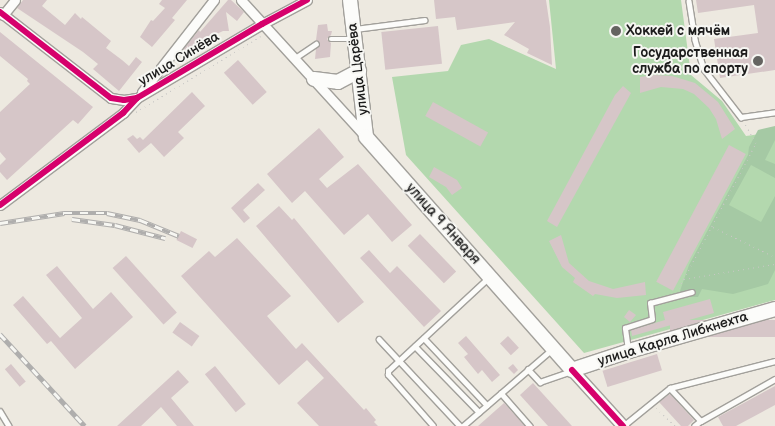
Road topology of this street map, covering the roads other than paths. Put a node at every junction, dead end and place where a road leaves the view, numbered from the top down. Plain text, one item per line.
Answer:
1 (15, 0) edge
2 (214, 0) edge
3 (241, 0) edge
4 (307, 0) edge
5 (350, 0) edge
6 (689, 1) edge
7 (2, 14) edge
8 (424, 20) dead end
9 (262, 24) junction
10 (354, 34) junction
11 (331, 39) dead end
12 (316, 44) dead end
13 (295, 58) junction
14 (358, 71) junction
15 (314, 79) junction
16 (137, 98) junction
17 (775, 112) edge
18 (366, 138) junction
19 (0, 204) edge
20 (489, 277) junction
21 (692, 292) dead end
22 (775, 309) edge
23 (424, 338) junction
24 (379, 339) dead end
25 (415, 346) junction
26 (553, 348) junction
27 (628, 351) junction
28 (399, 360) junction
29 (775, 361) edge
30 (528, 369) junction
31 (572, 370) junction
32 (775, 379) edge
33 (670, 388) junction
34 (500, 393) junction
35 (487, 405) junction
36 (0, 411) edge
37 (479, 412) junction
38 (701, 420) junction
39 (9, 426) edge
40 (433, 426) edge
41 (462, 426) edge
42 (530, 426) edge
43 (623, 426) edge
44 (695, 426) edge

1 - 7 street
2 - 16 street
3 - 9 street, улица 9 Января
4 - 9 street, улица Синёва
5 - 10 main road, улица Царёва
6 - 17 lane
7 - 16 street
8 - 10 lane
9 - 13 street, улица 9 Января
9 - 16 street, улица Синёва
10 - 11 lane
10 - 14 main road, улица Царёва
12 - 13 lane
13 - 15 street, улица 9 Января
14 - 15 main road
14 - 18 main road, улица Царёва
15 - 18 street, улица 9 Января
16 - 19 street, улица Синёва
18 - 20 main road, улица 9 Января
20 - 23 lane
20 - 26 main road, улица 9 Января
21 - 27 lane
22 - 27 main road, улица Карла Либкнехта
23 - 25 lane
23 - 35 lane
24 - 28 lane
25 - 28 lane
25 - 37 lane
26 - 30 lane
26 - 31 main road, улица 9 Января
27 - 31 main road, улица Карла Либкнехта
28 - 40 lane
28 - 41 lane
29 - 33 lane
30 - 31 lane
30 - 34 lane
31 - 43 street, улица 9 Января
32 - 38 lane
33 - 38 lane
33 - 43 lane
34 - 35 lane
34 - 42 lane
35 - 37 lane
36 - 39 lane
37 - 41 lane
38 - 44 lane

